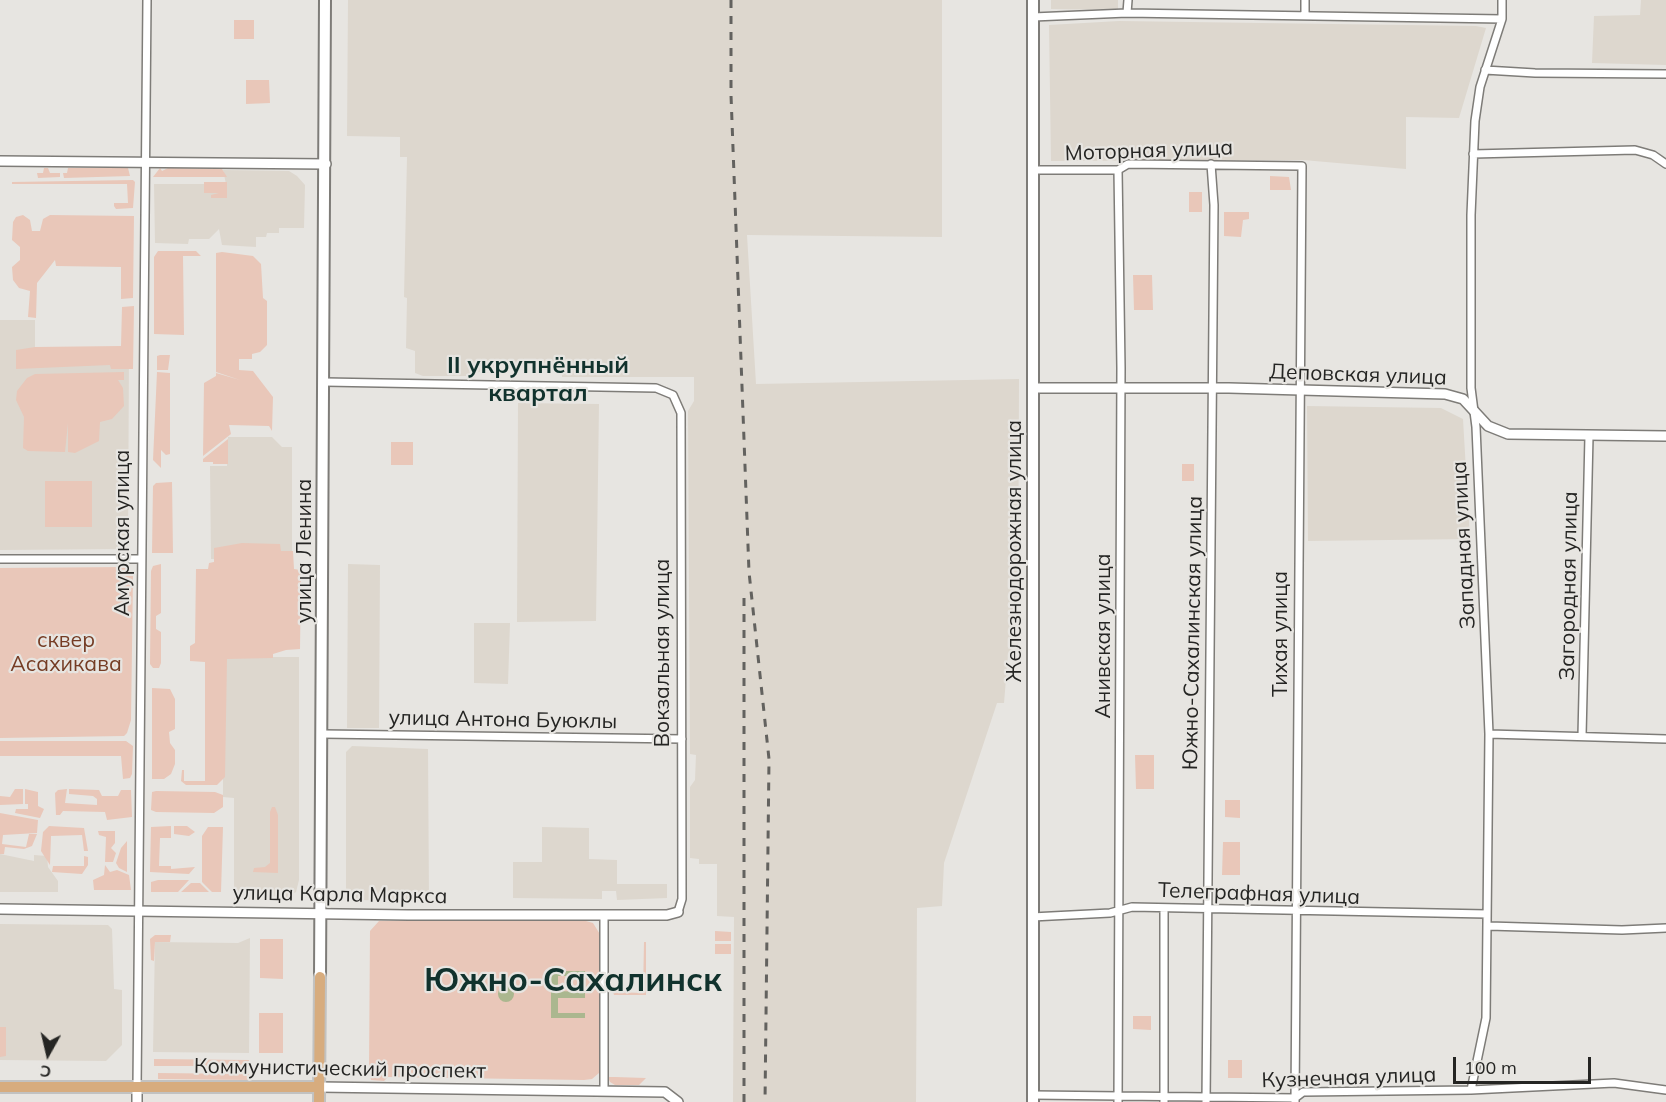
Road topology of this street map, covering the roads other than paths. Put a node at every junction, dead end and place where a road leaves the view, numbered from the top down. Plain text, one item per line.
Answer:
1 (147, 0) edge
2 (325, 0) edge
3 (1033, 0) edge
4 (1128, 0) edge
5 (1305, 0) edge
6 (1502, 0) edge
7 (1127, 13) junction
8 (1305, 16) junction
9 (1033, 17) junction
10 (1502, 19) junction
11 (1485, 69) junction
12 (1666, 74) edge
13 (1473, 154) junction
14 (0, 161) edge
15 (146, 163) junction
16 (326, 164) junction
17 (1211, 164) junction
18 (1666, 164) edge
19 (1302, 166) joint
20 (1033, 170) junction
21 (1118, 170) junction
22 (325, 382) junction
23 (1035, 388) junction
24 (1121, 388) junction
25 (1211, 388) junction
26 (1298, 391) junction
27 (1473, 408) junction
28 (1589, 436) junction
29 (1666, 436) edge
30 (0, 559) edge
31 (141, 559) junction
32 (323, 734) junction
33 (1489, 734) junction
34 (1582, 736) junction
35 (682, 739) junction
36 (1666, 739) edge
37 (1164, 908) junction
38 (0, 909) edge
39 (140, 909) junction
40 (1207, 909) junction
41 (1120, 910) junction
42 (678, 912) joint
43 (1297, 912) junction
44 (321, 914) junction
45 (1487, 914) junction
46 (604, 915) junction
47 (1032, 917) junction
48 (1489, 926) junction
49 (1666, 928) edge
50 (0, 1086) edge
51 (137, 1087) junction
52 (320, 1088) junction
53 (1471, 1090) junction
54 (1666, 1090) edge
55 (604, 1091) junction
56 (1033, 1098) edge
57 (1118, 1099) edge
58 (1164, 1099) edge
59 (678, 1100) edge
60 (1206, 1100) edge
61 (1295, 1100) edge
62 (137, 1102) edge
63 (320, 1102) edge

1 - 15 street, Амурская улица
2 - 16 main road, улица Ленина
3 - 9 main road, Железнодорожная улица
4 - 7 street
5 - 8 street
6 - 10 street, Западная улица
7 - 8 street
7 - 9 street
8 - 10 street
9 - 20 main road, Железнодорожная улица
10 - 11 street, Западная улица
11 - 12 street
11 - 13 street, Западная улица
13 - 18 street
13 - 27 street, Западная улица
14 - 15 street
15 - 16 street
15 - 31 street, Амурская улица
16 - 22 main road, улица Ленина
17 - 19 street, Моторная улица
17 - 21 street, Моторная улица
17 - 25 street, Южно-Сахалинская улица
19 - 26 street, Тихая улица
20 - 21 street, Моторная улица
20 - 23 main road, Железнодорожная улица
21 - 24 street, Анивская улица
22 - 32 main road, улица Ленина
22 - 35 street, Вокзальная улица
23 - 24 street, Деповская улица
23 - 47 main road, Железнодорожная улица
24 - 25 street, Деповская улица
24 - 41 street, Анивская улица
25 - 26 street, Деповская улица
25 - 40 street, Южно-Сахалинская улица
26 - 27 street, Деповская улица
26 - 43 street, Тихая улица
27 - 28 street, Деповская улица
27 - 33 street, Западная улица
28 - 29 street, Деповская улица
28 - 34 street, Загородная улица
30 - 31 street
31 - 39 street, Амурская улица
32 - 35 street, улица Антона Буюклы
32 - 44 main road, улица Ленина
33 - 34 street
33 - 45 street, Западная улица
34 - 36 street
35 - 42 street, Вокзальная улица
37 - 40 street, Телеграфная улица
37 - 41 street, Телеграфная улица
37 - 58 street
38 - 39 street, улица Карла Маркса
39 - 44 street, улица Карла Маркса
39 - 51 street, Амурская улица
40 - 43 street, Телеграфная улица
40 - 60 street, Южно-Сахалинская улица
41 - 47 street, Телеграфная улица
41 - 57 street, Анивская улица
42 - 46 street, улица Карла Маркса
43 - 45 street, Телеграфная улица
43 - 61 street, Тихая улица
44 - 46 street, улица Карла Маркса
44 - 52 main road, улица Ленина
45 - 48 street, Западная улица
46 - 55 street
47 - 56 main road, Железнодорожная улица
48 - 49 street
48 - 53 street, Западная улица
50 - 51 main road, Коммунистический проспект
51 - 52 main road, Коммунистический проспект
51 - 62 street, Амурская улица
52 - 55 street, Коммунистический проспект
52 - 63 main road, улица Ленина
53 - 54 street, Кузнечная улица
53 - 61 street, Кузнечная улица
55 - 59 street, Коммунистический проспект
56 - 57 street, Кузнечная улица
57 - 58 street, Кузнечная улица
58 - 60 street, Кузнечная улица
60 - 61 street, Кузнечная улица

